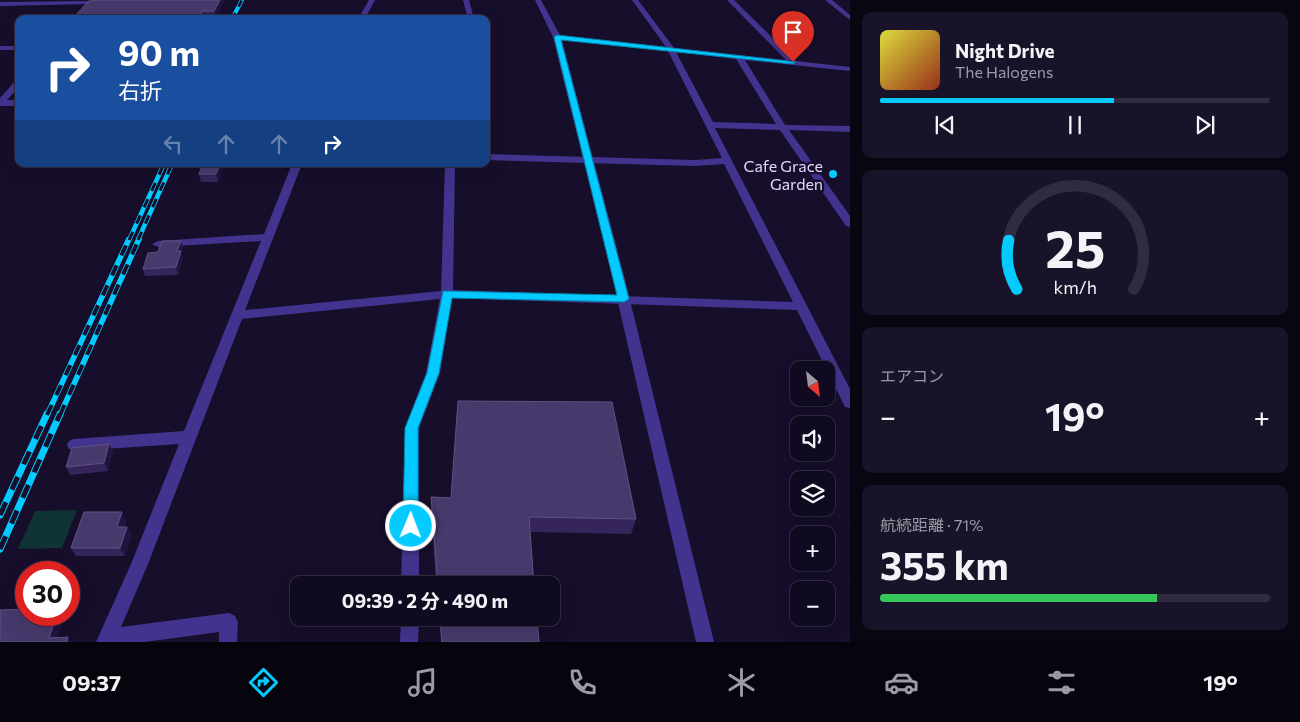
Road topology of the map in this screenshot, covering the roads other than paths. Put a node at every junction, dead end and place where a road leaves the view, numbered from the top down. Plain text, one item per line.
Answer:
1 (372, 0) edge
2 (466, 0) edge
3 (538, 0) edge
4 (635, 0) edge
5 (730, 0) edge
6 (828, 0) edge
7 (92, 1) edge
8 (0, 4) edge
9 (81, 13) edge
10 (363, 15) edge
11 (470, 15) edge
12 (850, 18) edge
13 (557, 37) junction
14 (0, 48) edge
15 (15, 48) edge
16 (671, 49) junction
17 (739, 57) junction
18 (793, 62) junction
19 (841, 68) junction
20 (850, 69) edge
21 (850, 80) edge
22 (15, 86) edge
23 (0, 103) edge
24 (15, 103) edge
25 (709, 125) junction
26 (782, 126) junction
27 (850, 128) edge
28 (490, 157) edge
29 (589, 160) junction
30 (727, 161) junction
31 (296, 167) edge
32 (450, 167) edge
33 (850, 224) edge
34 (268, 237) junction
35 (158, 244) dead end
36 (447, 294) junction
37 (624, 299) junction
38 (800, 306) junction
39 (237, 315) junction
40 (850, 403) edge
41 (189, 437) junction
42 (74, 446) edge
43 (410, 576) edge
44 (410, 626) edge
45 (106, 640) edge
46 (228, 642) edge
47 (410, 642) edge
48 (705, 642) edge

1 - 10 street
2 - 11 street
3 - 13 street
4 - 16 street
5 - 18 street
6 - 12 street
7 - 8 street
7 - 9 street
13 - 16 street
13 - 29 street
14 - 15 street
16 - 17 street
16 - 25 street
17 - 18 street
17 - 26 street
18 - 19 street
19 - 20 street
19 - 21 street
22 - 23 street
23 - 24 street
25 - 26 street
25 - 30 street
26 - 27 street
26 - 33 street
28 - 29 street
29 - 30 street
29 - 37 street
30 - 38 street
31 - 34 street
32 - 36 street
34 - 35 street
34 - 39 street
36 - 37 street
36 - 39 street
36 - 43 street
37 - 38 street
37 - 48 street
38 - 40 street
39 - 41 street
41 - 42 street
41 - 45 street
44 - 47 street
45 - 46 street

